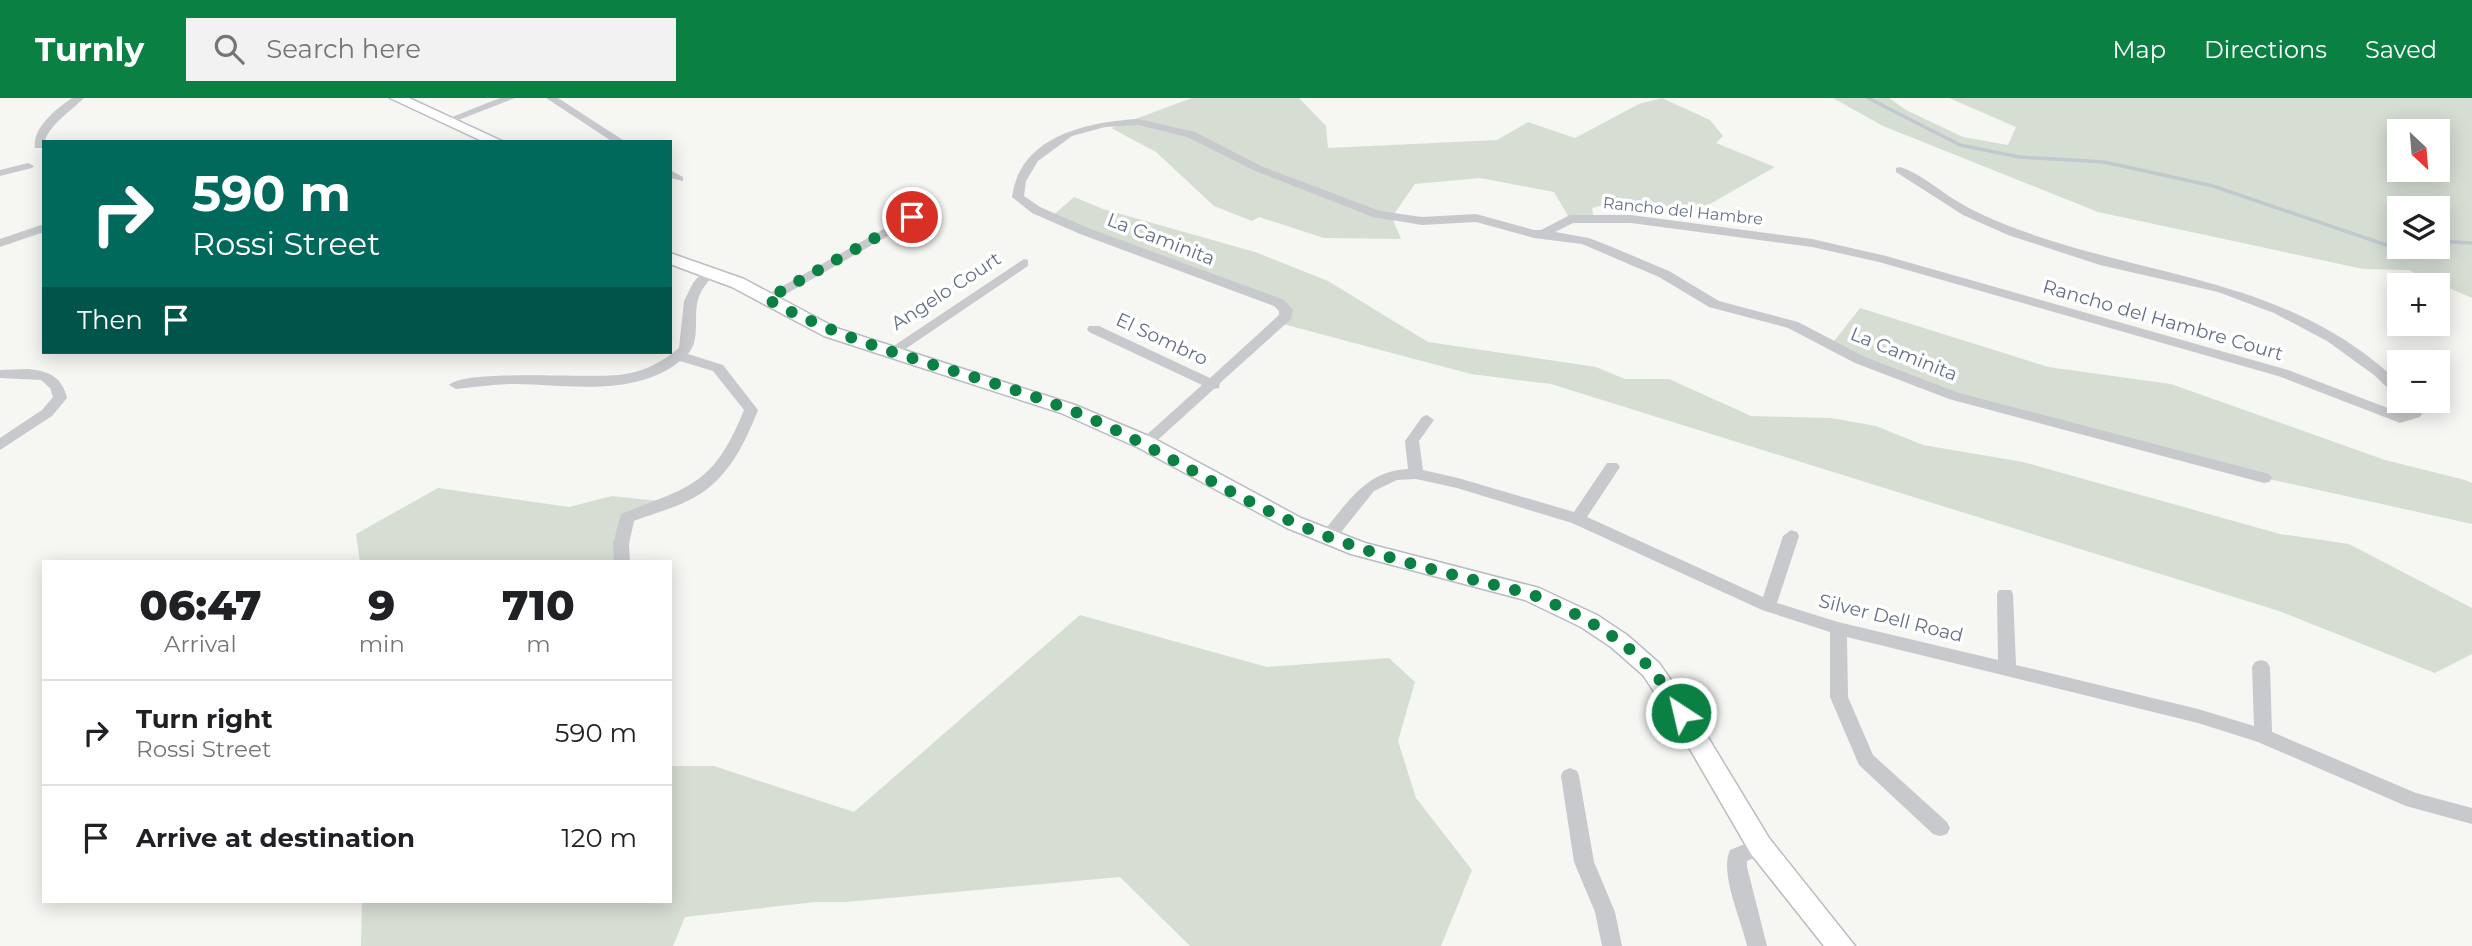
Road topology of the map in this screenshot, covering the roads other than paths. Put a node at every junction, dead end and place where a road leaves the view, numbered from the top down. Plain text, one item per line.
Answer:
1 (79, 98) edge
2 (397, 98) edge
3 (510, 98) edge
4 (551, 98) edge
5 (452, 119) junction
6 (493, 140) edge
7 (618, 140) edge
8 (39, 146) dead end
9 (28, 166) dead end
10 (1900, 170) dead end
11 (0, 173) edge
12 (912, 217) dead end
13 (42, 229) edge
14 (1543, 233) junction
15 (0, 243) edge
16 (672, 259) edge
17 (1882, 259) joint
18 (1024, 263) dead end
19 (710, 272) junction
20 (767, 299) junction
21 (1094, 328) dead end
22 (890, 353) junction
23 (680, 356) junction
24 (0, 374) edge
25 (2387, 380) edge
26 (456, 385) dead end
27 (1214, 385) junction
28 (2387, 413) edge
29 (2387, 413) edge
30 (2414, 413) edge
31 (1427, 420) dead end
32 (1146, 443) junction
33 (0, 445) edge
34 (1612, 467) dead end
35 (1416, 474) junction
36 (2264, 478) dead end
37 (1578, 519) junction
38 (1791, 536) dead end
39 (1328, 537) junction
40 (622, 560) edge
41 (2006, 594) dead end
42 (1768, 606) junction
43 (1838, 628) junction
44 (2261, 667) dead end
45 (2007, 668) junction
46 (2263, 736) junction
47 (1570, 776) dead end
48 (2472, 816) edge
49 (1940, 828) dead end
50 (1760, 846) junction
51 (1612, 946) edge
52 (1757, 946) edge
53 (1841, 946) edge

1 - 8 street
2 - 5 main road
3 - 5 street
4 - 7 street
5 - 6 main road
9 - 11 street
10 - 25 street, Rancho del Hambre Court
12 - 20 street
13 - 15 street
14 - 17 street, Rancho del Hambre
14 - 27 street, La Caminita
14 - 36 street, La Caminita
16 - 19 main road
17 - 28 street, Rancho del Hambre Court
18 - 22 street, Angelo Court
19 - 20 main road
19 - 23 street
20 - 22 main road
21 - 27 street, El Sombro
22 - 32 main road
23 - 26 street
23 - 40 street
24 - 33 street
27 - 32 street, La Caminita
29 - 30 street, Rancho del Hambre Court
31 - 35 street
32 - 39 main road
34 - 37 street
35 - 37 street, Silver Dell Road
35 - 39 street, Silver Dell Road
37 - 42 street, Silver Dell Road
38 - 42 street
39 - 50 main road
41 - 45 street
42 - 43 street, Silver Dell Road
43 - 45 street, Silver Dell Road
43 - 49 street
44 - 46 street
45 - 46 street, Silver Dell Road
46 - 48 street, Silver Dell Road
47 - 51 street
50 - 52 street
50 - 53 main road

